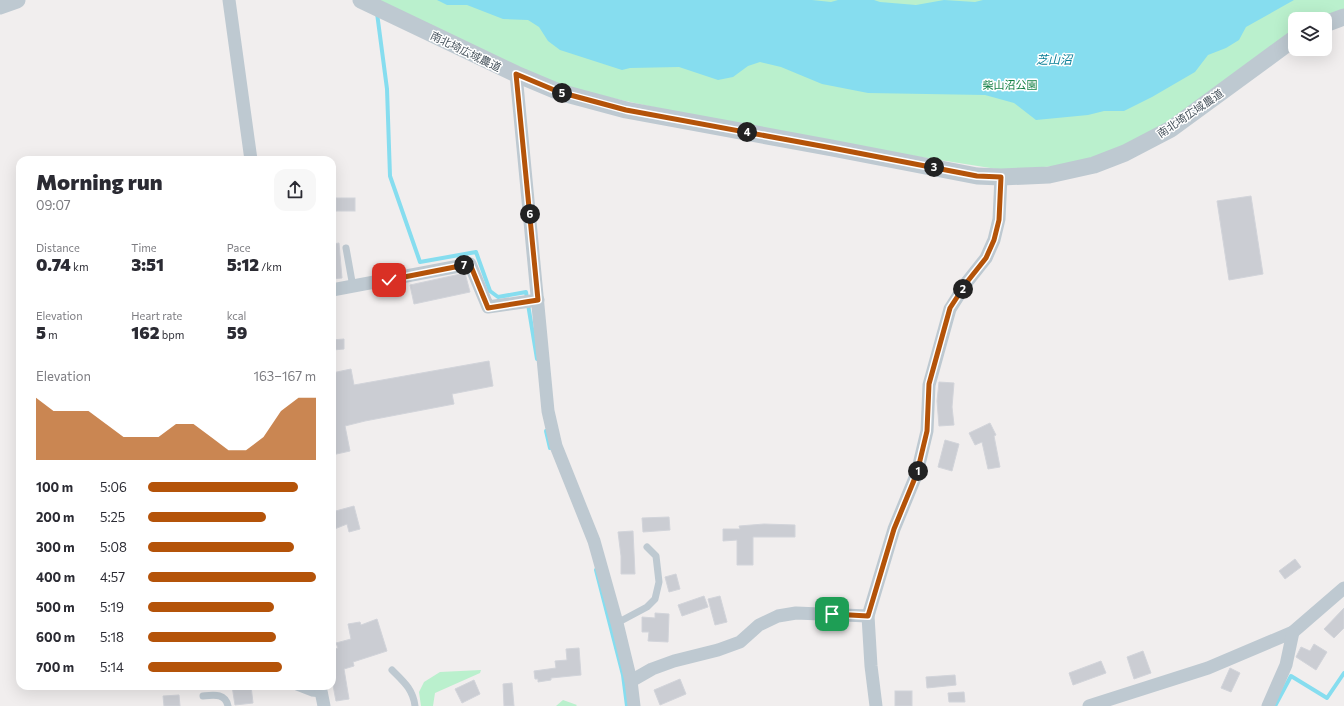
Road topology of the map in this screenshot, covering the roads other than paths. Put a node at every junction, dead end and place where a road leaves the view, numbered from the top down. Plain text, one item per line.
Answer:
1 (17, 0) edge
2 (230, 0) edge
3 (361, 0) edge
4 (0, 6) edge
5 (1344, 17) edge
6 (1332, 21) edge
7 (1288, 43) edge
8 (516, 74) junction
9 (250, 156) edge
10 (1001, 177) junction
11 (346, 248) dead end
12 (353, 286) junction
13 (336, 289) edge
14 (538, 300) junction
15 (647, 547) dead end
16 (1344, 588) edge
17 (868, 616) junction
18 (616, 623) junction
19 (1293, 632) junction
20 (392, 670) dead end
21 (631, 681) junction
22 (304, 690) edge
23 (322, 695) edge
24 (203, 696) dead end
25 (228, 706) edge
26 (415, 706) edge
27 (634, 706) edge
28 (876, 706) edge
29 (1089, 706) edge
30 (1268, 706) edge

1 - 4 street
2 - 9 street
3 - 8 street, 南北埼広域農道
5 - 6 street
7 - 10 street, 南北埼広域農道
8 - 10 street, 南北埼広域農道
8 - 14 street
10 - 17 street
11 - 12 lane
12 - 13 street
12 - 14 street
14 - 18 street
15 - 18 lane
16 - 19 street
17 - 21 street
17 - 28 street
18 - 21 street
19 - 29 street
19 - 30 street
20 - 26 lane
21 - 27 street
22 - 23 lane
24 - 25 lane

